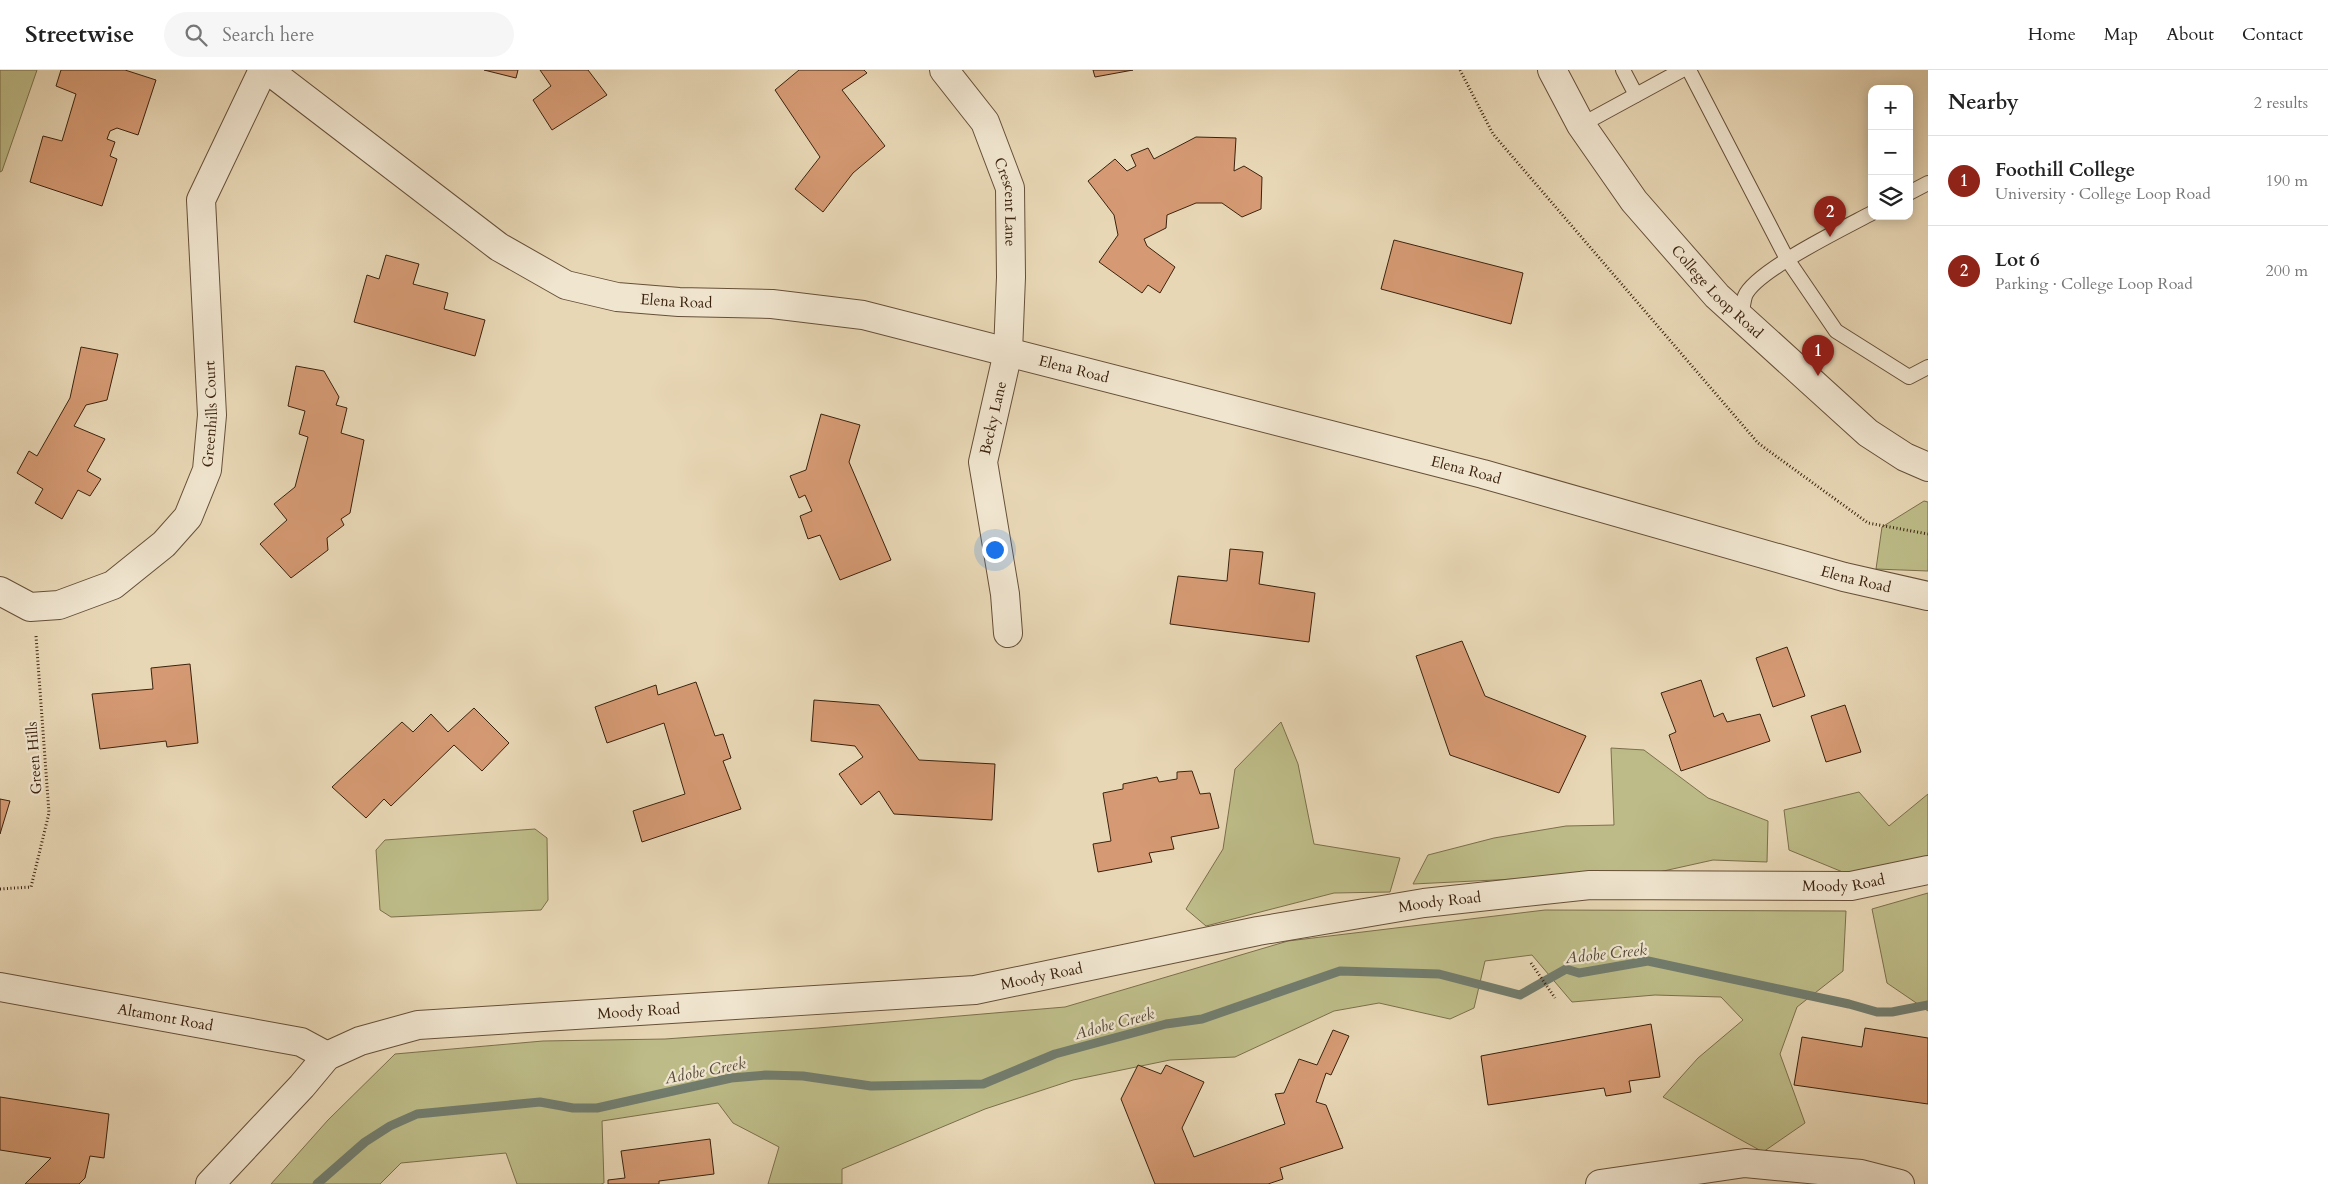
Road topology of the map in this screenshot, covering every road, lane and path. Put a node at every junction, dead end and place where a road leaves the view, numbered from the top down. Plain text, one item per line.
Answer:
1 (263, 70) edge
2 (268, 70) edge
3 (944, 70) edge
4 (1460, 70) edge
5 (1552, 70) edge
6 (1623, 70) edge
7 (1682, 70) edge
8 (1689, 70) edge
9 (1636, 95) junction
10 (1581, 125) junction
11 (1928, 183) edge
12 (1913, 191) edge
13 (1868, 215) edge
14 (1787, 259) junction
15 (1741, 319) junction
16 (1008, 352) junction
17 (1928, 367) edge
18 (1928, 467) edge
19 (1928, 534) edge
20 (0, 591) edge
21 (1928, 596) edge
22 (59, 605) junction
23 (1008, 632) dead end
24 (1928, 870) edge
25 (0, 889) edge
26 (1530, 963) dead end
27 (0, 987) edge
28 (1555, 998) dead end
29 (327, 1056) junction
30 (210, 1184) edge
31 (1600, 1184) edge
32 (1900, 1184) edge

1 - 22 street, Greenhills Court
2 - 16 street, Elena Road
3 - 16 street, Crescent Lane
4 - 19 path
5 - 10 street, College Loop Road
6 - 9 lane
7 - 9 lane
8 - 14 lane
9 - 10 lane
10 - 15 street, College Loop Road
11 - 12 lane
13 - 14 lane
14 - 15 lane
14 - 17 lane
15 - 18 street, College Loop Road
16 - 21 street, Elena Road
16 - 23 street, Becky Lane
20 - 22 street, Greenhills Court
22 - 25 path, Green Hills
24 - 29 street, Moody Road
26 - 28 path
27 - 29 street, Altamont Road
29 - 30 street, Moody Road
31 - 32 street

